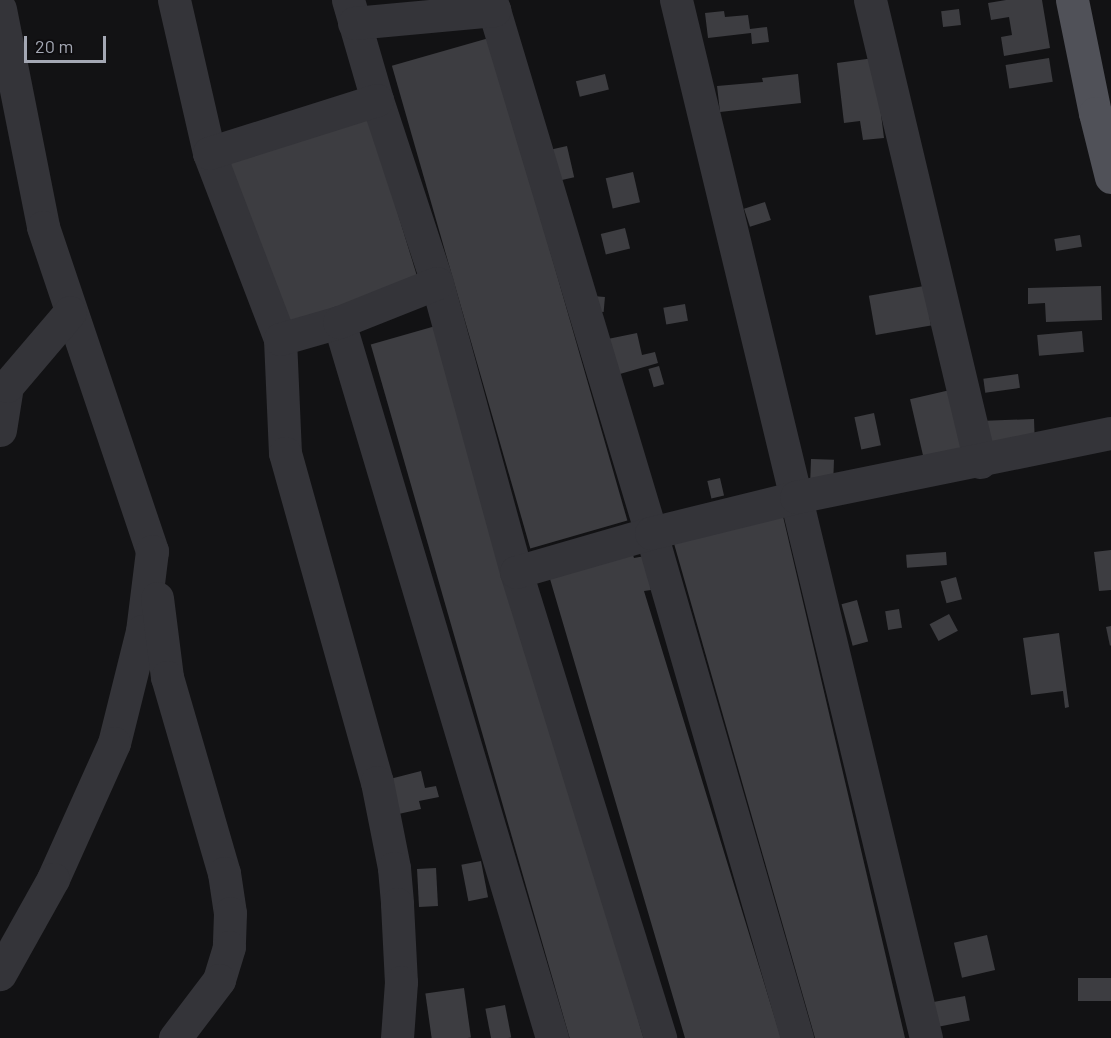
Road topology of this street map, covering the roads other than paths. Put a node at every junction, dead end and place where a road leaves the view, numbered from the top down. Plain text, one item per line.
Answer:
1 (174, 0) edge
2 (676, 0) edge
3 (870, 0) edge
4 (1072, 0) edge
5 (492, 5) edge
6 (0, 9) edge
7 (351, 11) edge
8 (376, 100) junction
9 (209, 153) junction
10 (1111, 177) edge
11 (437, 283) junction
12 (70, 312) junction
13 (339, 322) junction
14 (280, 339) junction
15 (4, 385) edge
16 (0, 430) edge
17 (1111, 433) edge
18 (980, 462) junction
19 (796, 497) junction
20 (651, 533) junction
21 (152, 551) junction
22 (516, 572) junction
23 (0, 974) edge
24 (175, 1038) edge
25 (397, 1038) edge
26 (552, 1038) edge
27 (660, 1038) edge
28 (797, 1038) edge
29 (926, 1038) edge

1 - 9 street
2 - 19 street
3 - 18 street
4 - 10 main road
5 - 7 street
5 - 20 street
6 - 12 street
7 - 8 street
8 - 9 street
8 - 11 street
9 - 14 street
11 - 13 street
11 - 22 street
12 - 15 street
12 - 21 street
13 - 14 street
13 - 26 street
14 - 25 street
15 - 16 street
17 - 18 street
18 - 19 street
19 - 20 street
19 - 29 street
20 - 22 street
20 - 28 street
21 - 23 street
21 - 24 street
22 - 27 street

